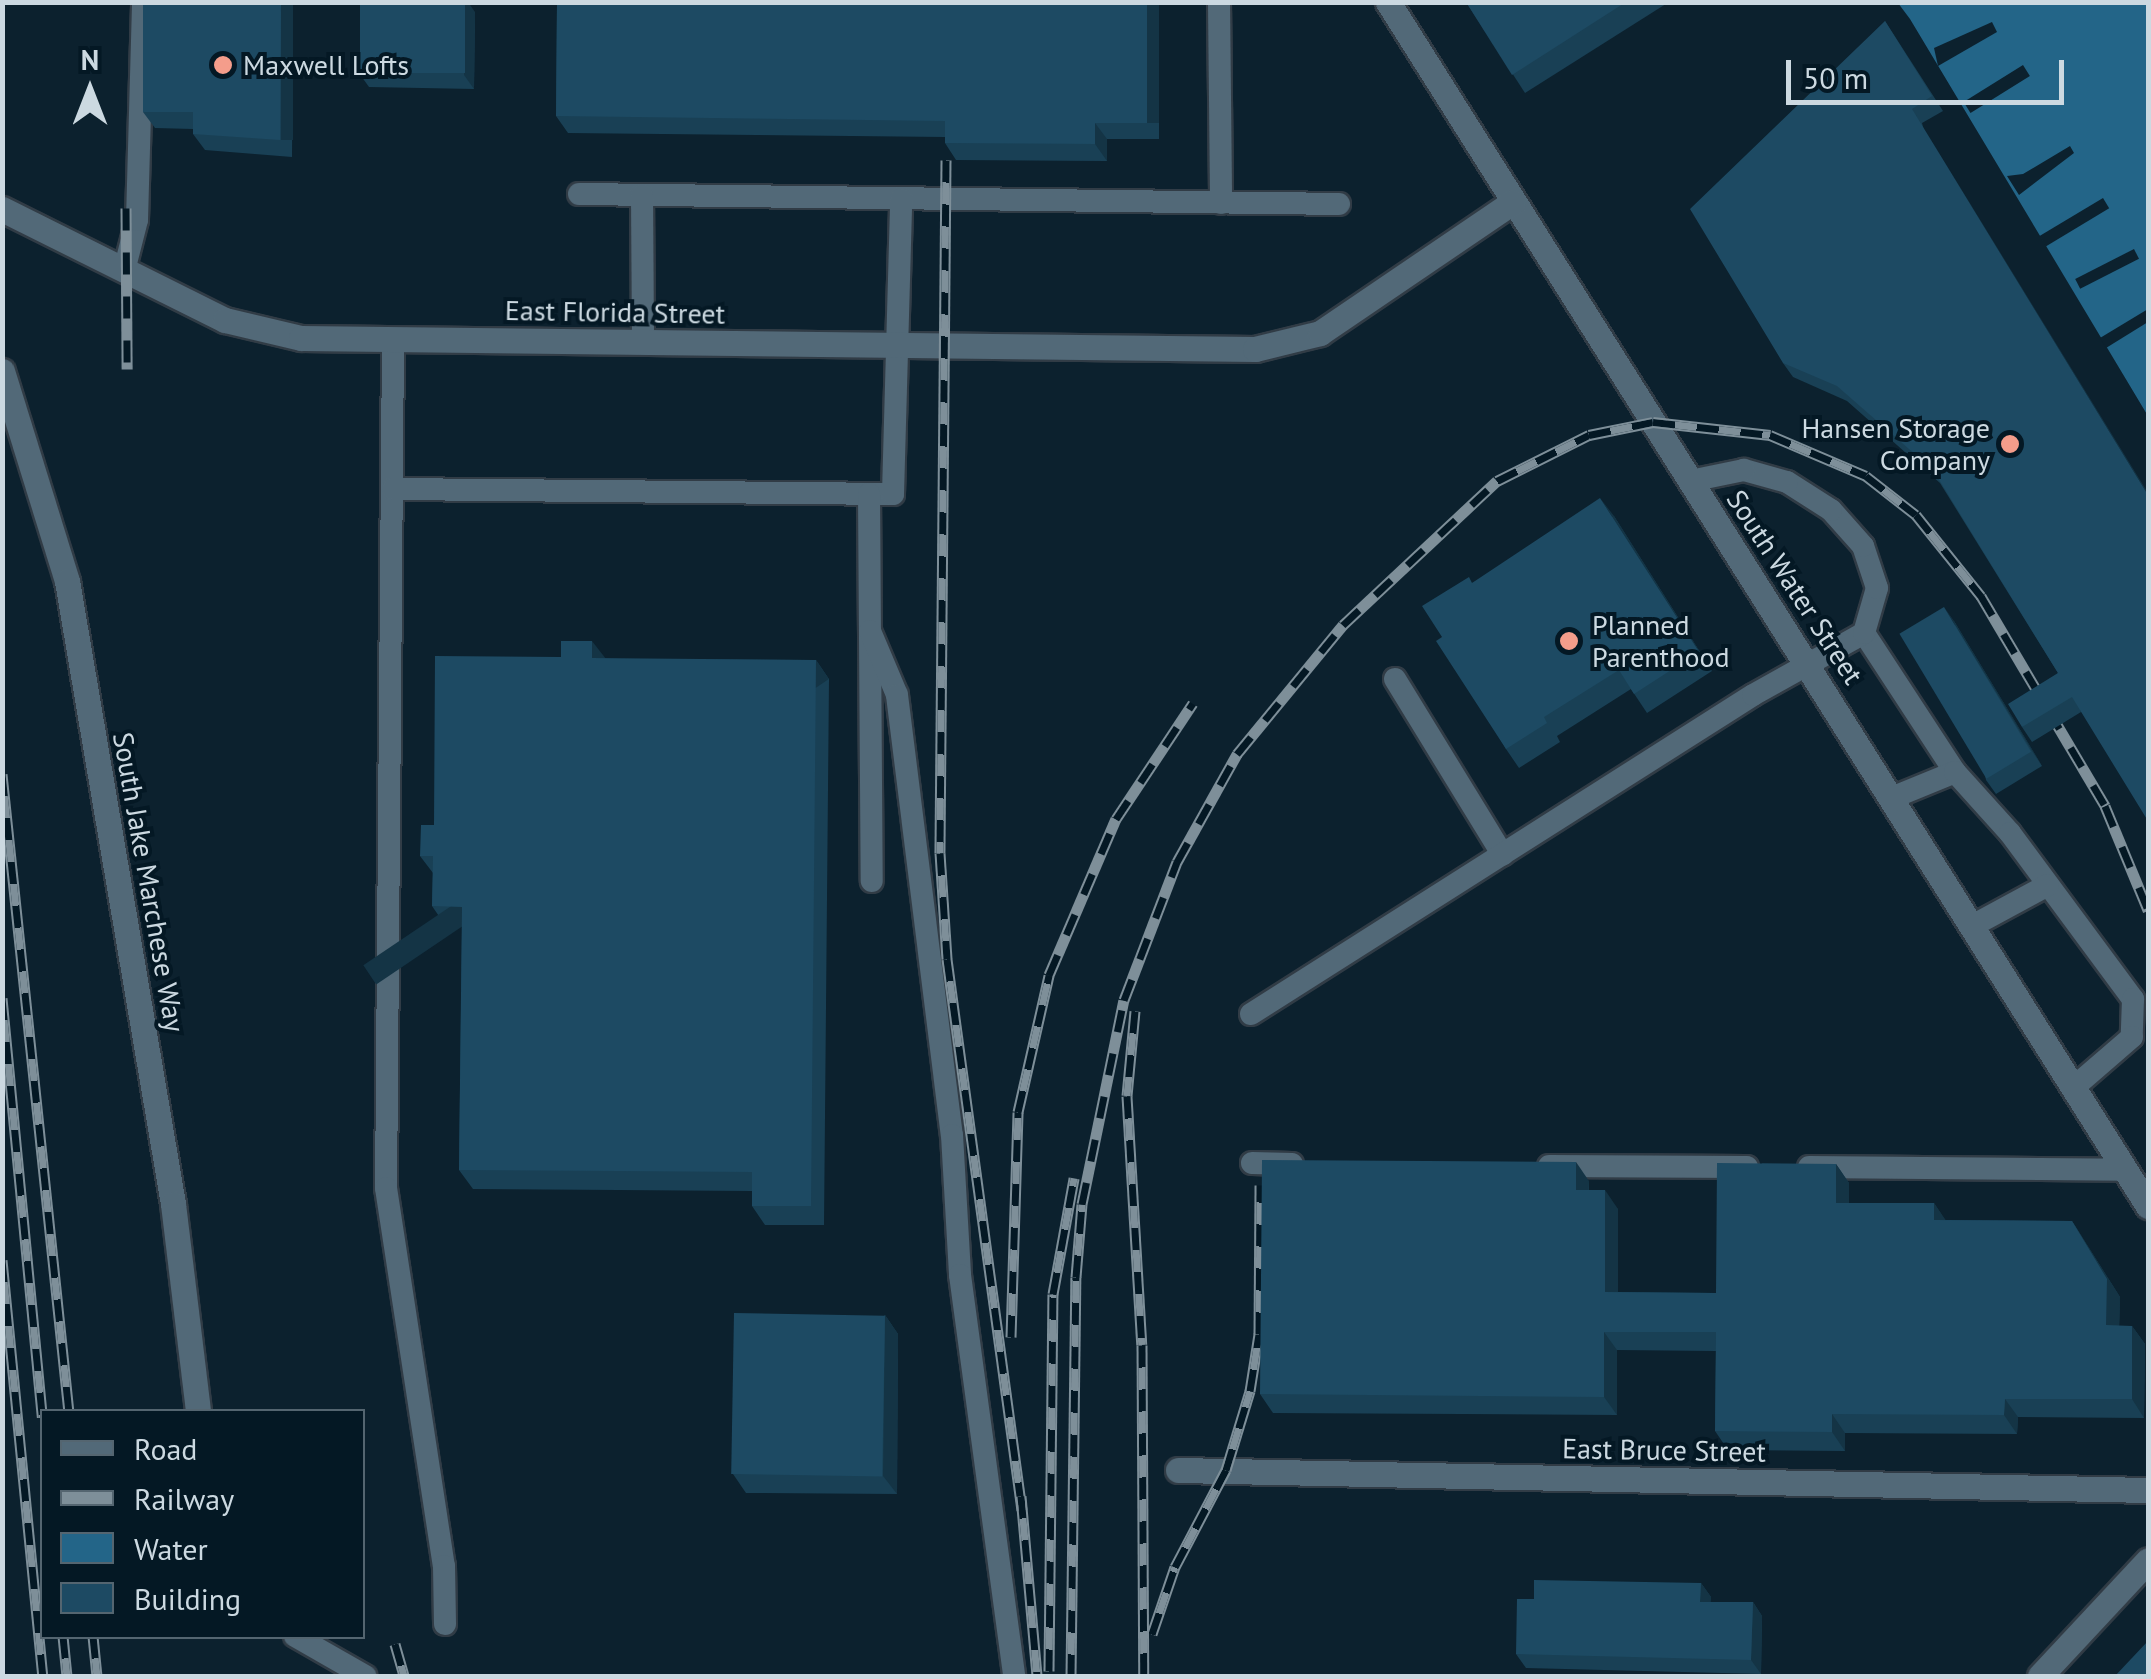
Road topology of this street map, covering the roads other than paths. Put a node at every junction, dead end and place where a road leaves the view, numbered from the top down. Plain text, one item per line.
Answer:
1 (142, 2) edge
2 (1219, 2) edge
3 (1388, 2) edge
4 (579, 194) dead end
5 (642, 195) junction
6 (901, 198) junction
7 (1513, 202) junction
8 (1221, 203) junction
9 (1340, 204) dead end
10 (2, 209) edge
11 (124, 267) junction
12 (393, 340) junction
13 (643, 342) junction
14 (898, 345) junction
15 (2, 372) edge
16 (1690, 481) junction
17 (393, 489) junction
18 (869, 494) junction
19 (870, 631) junction
20 (1864, 634) junction
21 (1809, 661) junction
22 (1395, 678) dead end
23 (1955, 772) junction
24 (1894, 797) junction
25 (1503, 855) junction
26 (872, 882) dead end
27 (2048, 884) junction
28 (1974, 925) junction
29 (1252, 1014) dead end
30 (2074, 1087) junction
31 (1252, 1164) dead end
32 (1311, 1164) edge
33 (1528, 1166) edge
34 (2126, 1170) junction
35 (2148, 1206) edge
36 (198, 1409) edge
37 (1178, 1470) dead end
38 (2148, 1490) edge
39 (2148, 1560) edge
40 (445, 1624) dead end
41 (299, 1639) edge
42 (365, 1676) edge
43 (1014, 1676) edge
44 (2040, 1676) edge

1 - 11 lane
2 - 8 lane
3 - 7 street, South Water Street
4 - 5 lane
5 - 6 lane
5 - 13 lane
6 - 8 lane
6 - 14 lane
7 - 14 street, East Florida Street
7 - 16 street, South Water Street
8 - 9 lane
10 - 11 street, East Florida Street
11 - 12 street, East Florida Street
12 - 13 street, East Florida Street
12 - 17 lane
13 - 14 street, East Florida Street
14 - 18 lane
15 - 36 street, South Jake Marchese Way
16 - 20 lane
16 - 21 street, South Water Street
17 - 18 lane
17 - 40 lane
18 - 19 lane
19 - 26 lane
19 - 43 lane
20 - 21 lane
20 - 23 lane
21 - 24 street, South Water Street
21 - 25 lane
22 - 25 lane
23 - 24 lane
23 - 27 lane
24 - 28 street, South Water Street
25 - 29 lane
27 - 28 lane
27 - 30 lane
28 - 30 street, South Water Street
30 - 34 street, South Water Street
31 - 32 lane
33 - 34 lane
34 - 35 street, South Water Street
37 - 38 street, East Bruce Street
39 - 44 street
41 - 42 lane

